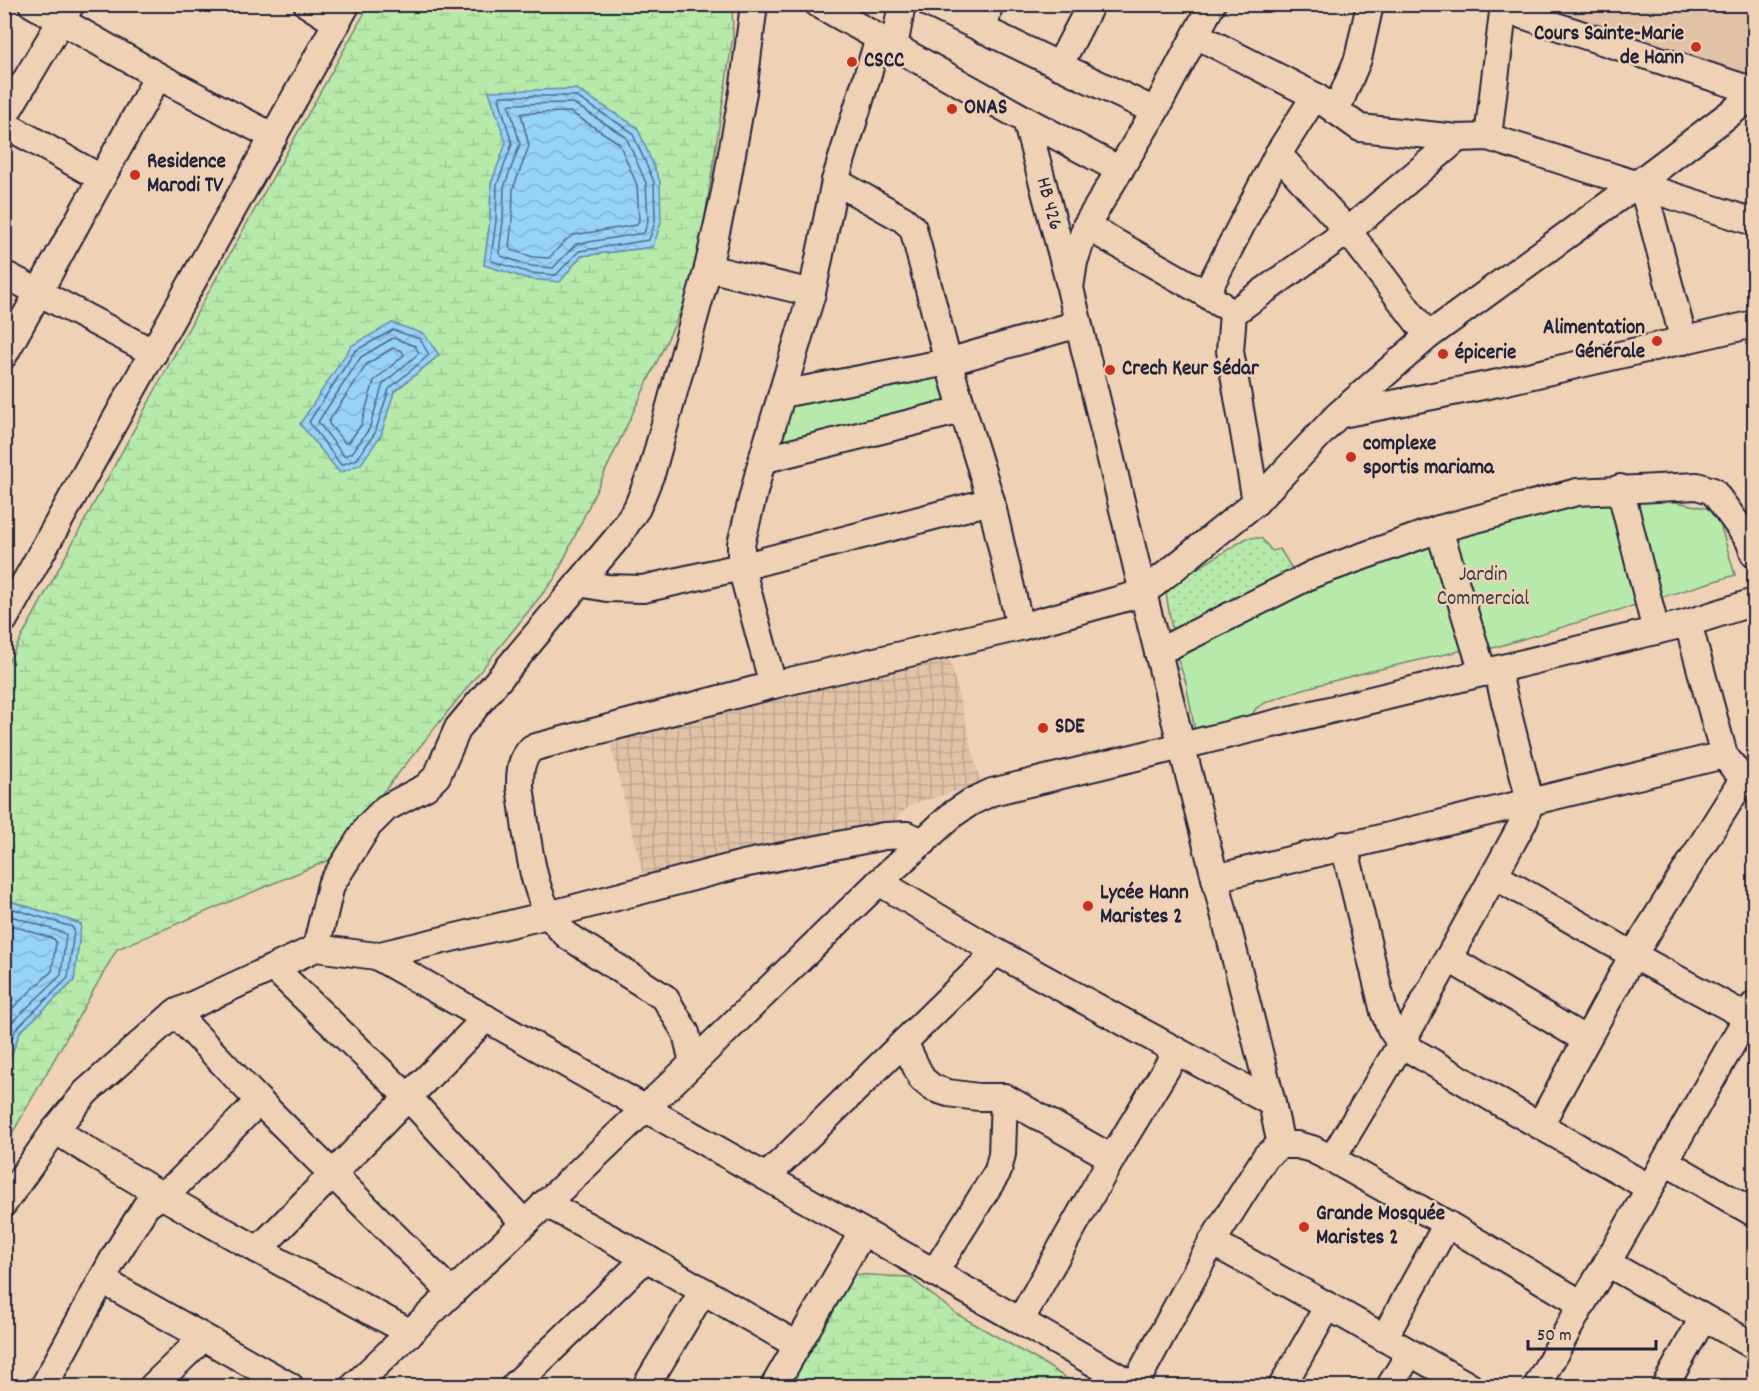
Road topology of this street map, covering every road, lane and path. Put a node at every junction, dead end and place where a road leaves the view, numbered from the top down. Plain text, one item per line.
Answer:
1 (32, 4) edge
2 (307, 4) edge
3 (754, 4) edge
4 (818, 4) edge
5 (902, 4) edge
6 (930, 4) edge
7 (989, 4) edge
8 (1091, 4) edge
9 (1212, 4) edge
10 (1370, 4) edge
11 (1504, 7) edge
12 (66, 13) edge
13 (342, 14) edge
14 (984, 30) junction
15 (1196, 35) junction
16 (887, 42) junction
17 (1059, 66) junction
18 (158, 76) junction
19 (1755, 92) edge
20 (1315, 96) junction
21 (1155, 111) junction
22 (1336, 111) junction
23 (4, 117) edge
24 (1026, 120) junction
25 (4, 124) edge
26 (274, 137) junction
27 (1488, 137) junction
28 (1458, 138) junction
29 (1278, 154) junction
30 (1120, 170) junction
31 (101, 178) junction
32 (835, 181) junction
33 (1637, 184) junction
34 (1755, 222) edge
35 (1086, 226) junction
36 (1348, 231) junction
37 (708, 268) junction
38 (4, 274) edge
39 (1070, 288) junction
40 (39, 293) junction
41 (812, 293) junction
42 (1206, 294) junction
43 (1233, 313) junction
44 (1078, 324) junction
45 (1755, 324) edge
46 (1428, 336) junction
47 (1684, 341) junction
48 (154, 353) junction
49 (4, 356) edge
50 (948, 362) junction
51 (782, 394) junction
52 (962, 410) junction
53 (1338, 415) junction
54 (762, 460) junction
55 (1620, 488) junction
56 (991, 501) junction
57 (1256, 502) junction
58 (1439, 530) junction
59 (1755, 554) edge
60 (741, 567) junction
61 (579, 583) junction
62 (1143, 593) junction
63 (1755, 602) edge
64 (4, 620) edge
65 (1688, 623) junction
66 (1020, 627) junction
67 (1656, 631) junction
68 (1158, 652) junction
69 (1490, 672) junction
70 (773, 684) junction
71 (1182, 747) junction
72 (1724, 755) junction
73 (1750, 778) edge
74 (1530, 801) junction
75 (924, 842) junction
76 (1344, 845) junction
77 (1495, 876) junction
78 (1215, 878) junction
79 (879, 882) junction
80 (548, 915) junction
81 (316, 948) junction
82 (996, 952) junction
83 (376, 956) junction
84 (1633, 956) junction
85 (1448, 958) junction
86 (274, 968) junction
87 (1751, 1011) edge
88 (175, 1013) junction
89 (486, 1018) junction
90 (1586, 1040) junction
91 (904, 1042) junction
92 (1401, 1044) junction
93 (1177, 1051) junction
94 (693, 1063) junction
95 (1005, 1097) junction
96 (409, 1098) junction
97 (259, 1101) junction
98 (1272, 1103) junction
99 (645, 1107) junction
100 (1540, 1125) junction
101 (54, 1130) junction
102 (1281, 1145) junction
103 (1112, 1158) junction
104 (1332, 1159) junction
105 (1666, 1162) junction
106 (331, 1174) junction
107 (766, 1177) junction
108 (1650, 1188) junction
109 (162, 1194) junction
110 (4, 1203) edge
111 (545, 1203) junction
112 (1755, 1214) edge
113 (524, 1223) junction
114 (1447, 1224) junction
115 (862, 1233) junction
116 (1212, 1242) junction
117 (258, 1250) junction
118 (646, 1258) junction
119 (1607, 1263) junction
120 (934, 1273) junction
121 (102, 1280) junction
122 (703, 1291) junction
123 (452, 1293) junction
124 (1582, 1304) junction
125 (1328, 1306) junction
126 (1703, 1318) junction
127 (1020, 1321) junction
128 (411, 1333) junction
129 (203, 1338) junction
130 (1384, 1338) junction
131 (797, 1346) junction
132 (1755, 1346) edge
133 (1410, 1353) junction
134 (44, 1386) edge
135 (153, 1386) edge
136 (290, 1386) edge
137 (354, 1386) edge
138 (514, 1386) edge
139 (646, 1386) edge
140 (774, 1386) edge
141 (1134, 1386) edge
142 (1282, 1386) edge
143 (1390, 1386) edge
144 (1469, 1386) edge
145 (1537, 1386) edge
146 (1665, 1386) edge

1 - 12 street
2 - 13 street
3 - 37 street
4 - 16 street
5 - 16 street
6 - 14 street
7 - 14 street
8 - 17 street
9 - 15 street
10 - 22 street
11 - 19 street
11 - 27 street
12 - 18 street
12 - 23 street
13 - 26 street
14 - 17 street
15 - 20 street
15 - 21 street
16 - 24 street
16 - 32 street
17 - 21 street
18 - 26 street
18 - 31 street
19 - 33 street
20 - 22 street
20 - 29 street
21 - 30 street
22 - 28 street
24 - 30 street
24 - 39 street, HB 426
25 - 31 street
26 - 48 street
27 - 28 street
27 - 33 street
28 - 36 street
29 - 36 street
29 - 42 street
30 - 35 street
31 - 40 street
32 - 41 street
32 - 50 street
33 - 34 street
33 - 46 street
33 - 47 street
35 - 39 street
35 - 42 street
36 - 43 street
36 - 46 street
37 - 41 street
37 - 61 street
38 - 40 street
39 - 44 street, HB 426
40 - 48 street
40 - 49 street
41 - 51 street
42 - 43 street
43 - 57 street
44 - 50 street
44 - 62 street, HB 426
45 - 47 street
46 - 53 street
47 - 53 street
48 - 64 street
50 - 51 street
50 - 52 street
51 - 54 street
52 - 54 street
52 - 56 street
53 - 57 street
54 - 60 street
55 - 58 street
55 - 59 street
55 - 67 street
56 - 60 street
56 - 66 street
57 - 62 street
58 - 68 street
58 - 69 street
60 - 61 street
60 - 70 street
61 - 81 street
62 - 66 street
62 - 68 street, HB 426
63 - 65 street
65 - 67 street
65 - 72 street
66 - 70 street
67 - 69 street
68 - 71 street, HB 426
69 - 71 street
69 - 74 street
70 - 80 street
71 - 75 street
71 - 78 street, HB 426
72 - 73 street
72 - 74 street
73 - 84 street
74 - 76 street
74 - 77 street
75 - 79 street
75 - 80 street
76 - 78 street
76 - 92 street
77 - 84 street
77 - 85 street
78 - 98 street, HB 426
79 - 82 street
79 - 94 street
80 - 83 street
80 - 94 street
81 - 83 street
81 - 86 street
82 - 91 street
82 - 93 street
83 - 89 street
84 - 87 street
84 - 90 street
85 - 90 street
85 - 92 street
86 - 88 street
86 - 96 street
87 - 105 street
88 - 97 street
88 - 101 street
89 - 96 street
89 - 99 street
90 - 100 street
91 - 95 street
91 - 107 street
92 - 100 street
92 - 104 street
93 - 98 street
93 - 103 street
94 - 99 street
95 - 103 street
95 - 120 street
96 - 106 street
96 - 113 street
97 - 106 street
97 - 109 street
98 - 102 street, HB 426
99 - 107 street
99 - 111 street
100 - 108 street
101 - 109 street
101 - 110 street
102 - 104 street
102 - 116 street
103 - 127 street
104 - 114 street
105 - 108 street
105 - 112 street
106 - 117 street
106 - 123 street
107 - 115 street
108 - 119 street
109 - 117 street
109 - 121 street
111 - 113 street
111 - 118 street
113 - 123 street
114 - 124 street
114 - 130 street
115 - 120 street
115 - 131 street
116 - 125 street
116 - 141 street
117 - 128 street
118 - 122 street
118 - 138 street
119 - 124 street
119 - 126 street
120 - 127 street
121 - 129 street
121 - 134 street
122 - 131 street
122 - 139 street
123 - 128 street
124 - 145 street
125 - 130 street
125 - 142 street
126 - 132 street
126 - 146 street
127 - 141 street
128 - 137 street
129 - 135 street
129 - 136 street
130 - 133 street
131 - 140 street
133 - 143 street
133 - 144 street

